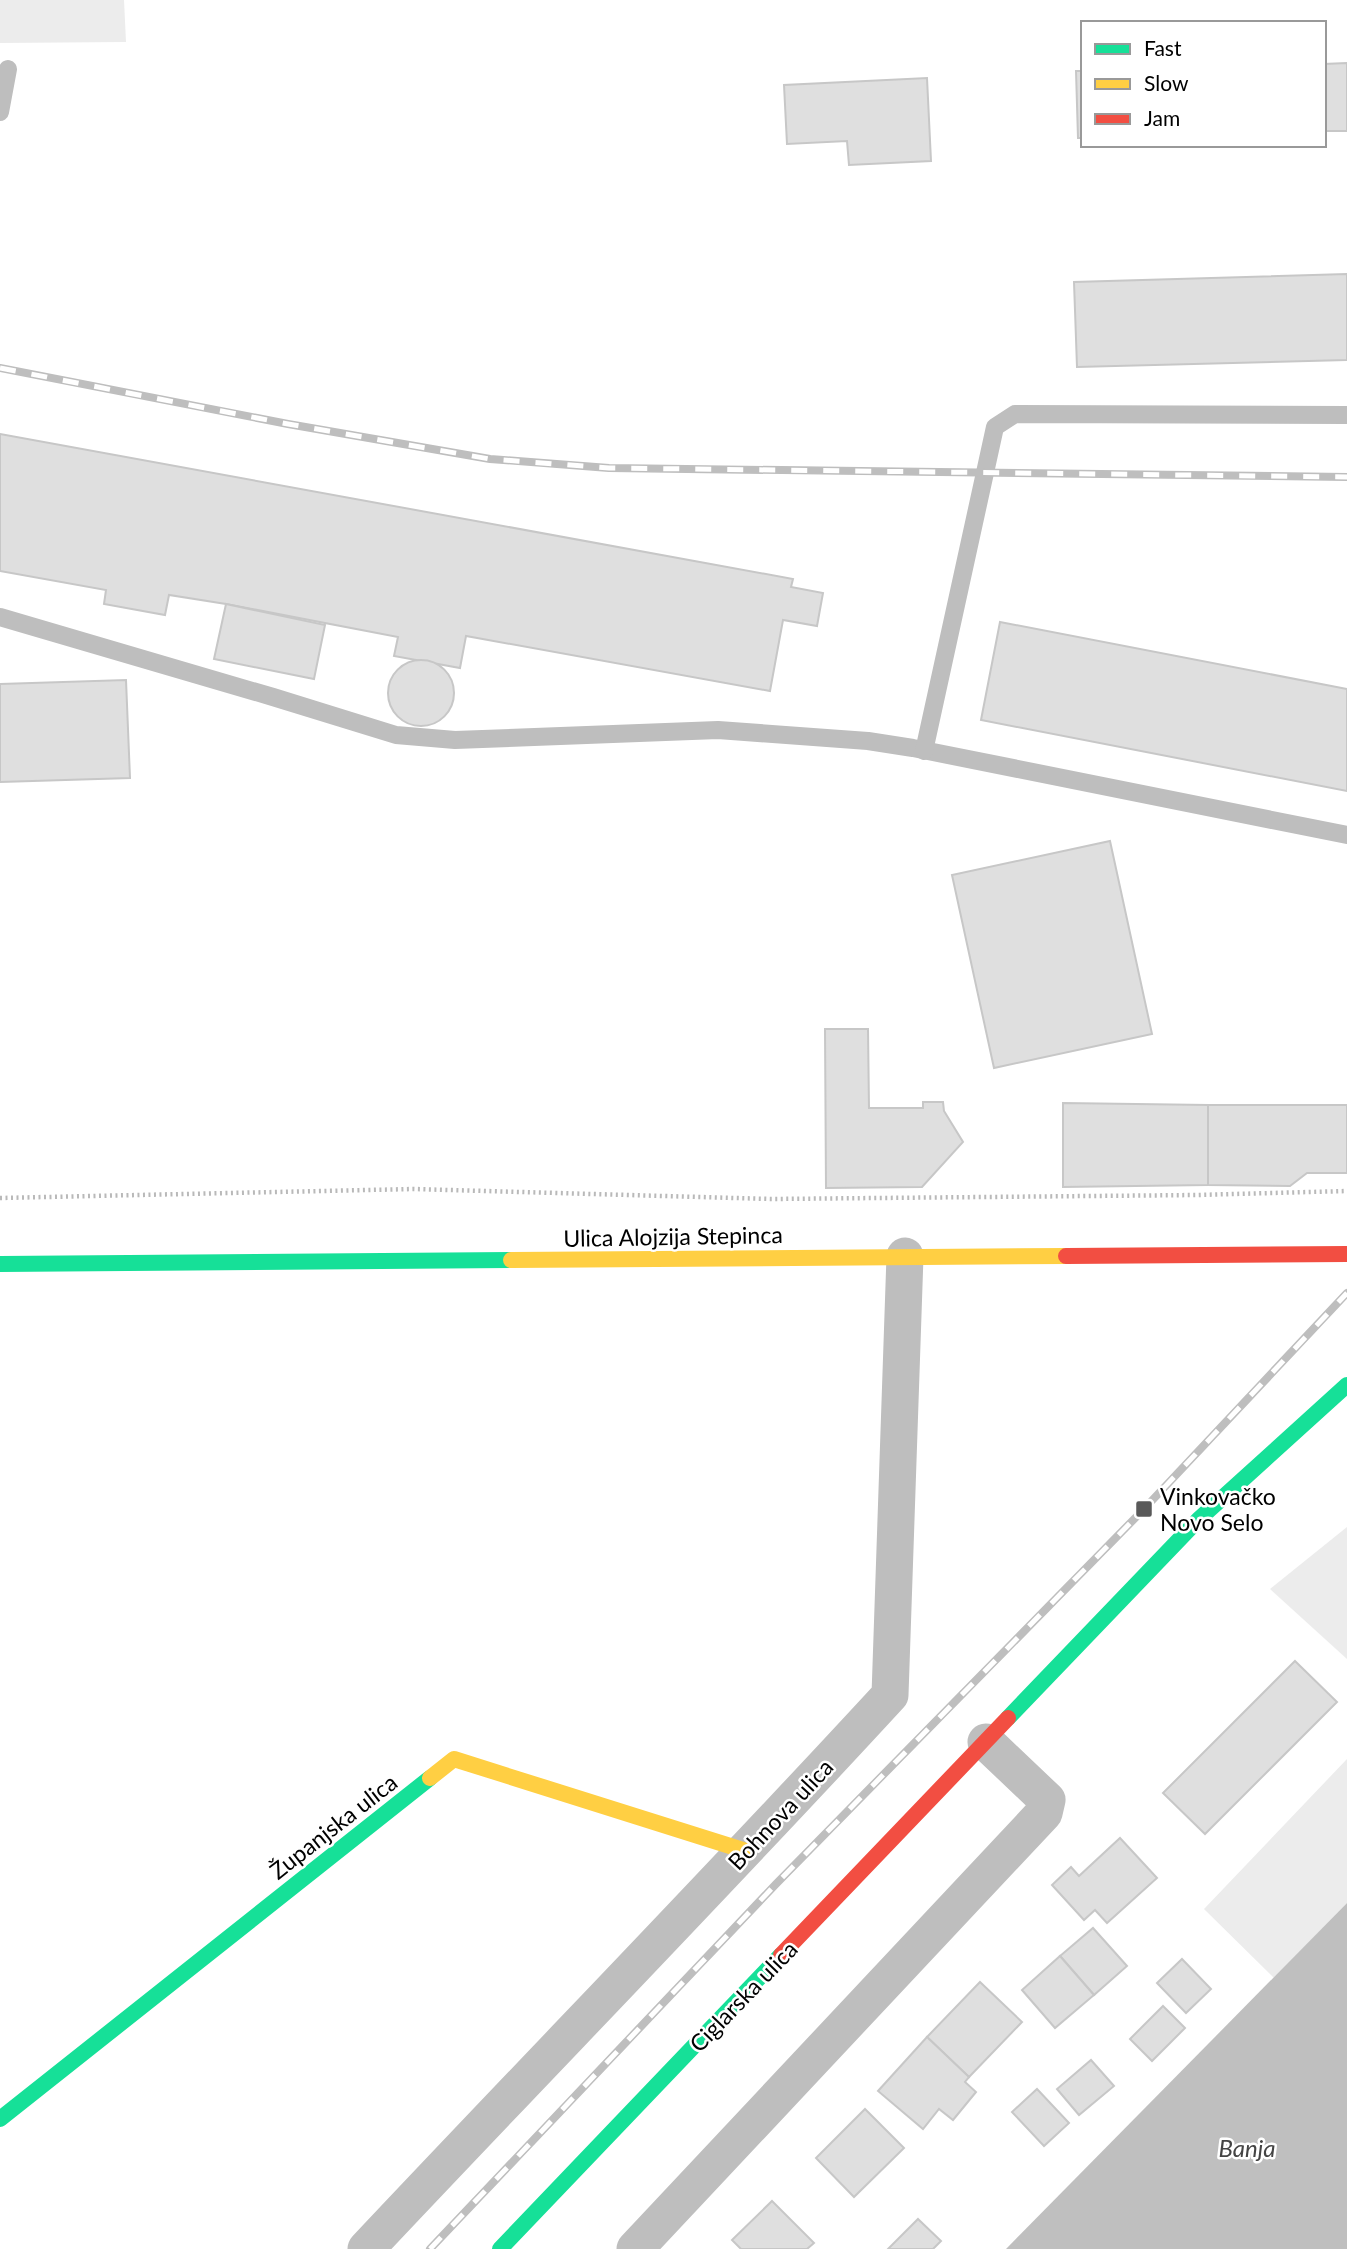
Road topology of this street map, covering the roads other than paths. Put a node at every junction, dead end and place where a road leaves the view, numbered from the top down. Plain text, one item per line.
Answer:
1 (8, 69) dead end
2 (0, 112) edge
3 (1347, 415) edge
4 (0, 617) edge
5 (924, 751) junction
6 (1347, 835) edge
7 (1347, 1234) edge
8 (1338, 1254) edge
9 (905, 1256) junction
10 (0, 1264) edge
11 (1347, 1385) edge
12 (985, 1742) junction
13 (746, 1851) junction
14 (0, 2119) edge
15 (366, 2249) edge
16 (500, 2249) edge
17 (635, 2249) edge

1 - 2 lane
3 - 5 lane
4 - 5 lane
5 - 6 lane
7 - 8 lane
8 - 9 street, Ulica Alojzija Stepinca
9 - 10 street, Ulica Alojzija Stepinca
9 - 13 street, Bohnova ulica
11 - 12 street, Ciglarska ulica
12 - 16 street, Ciglarska ulica
12 - 17 street
13 - 14 street, Županjska ulica
13 - 15 street, Bohnova ulica

